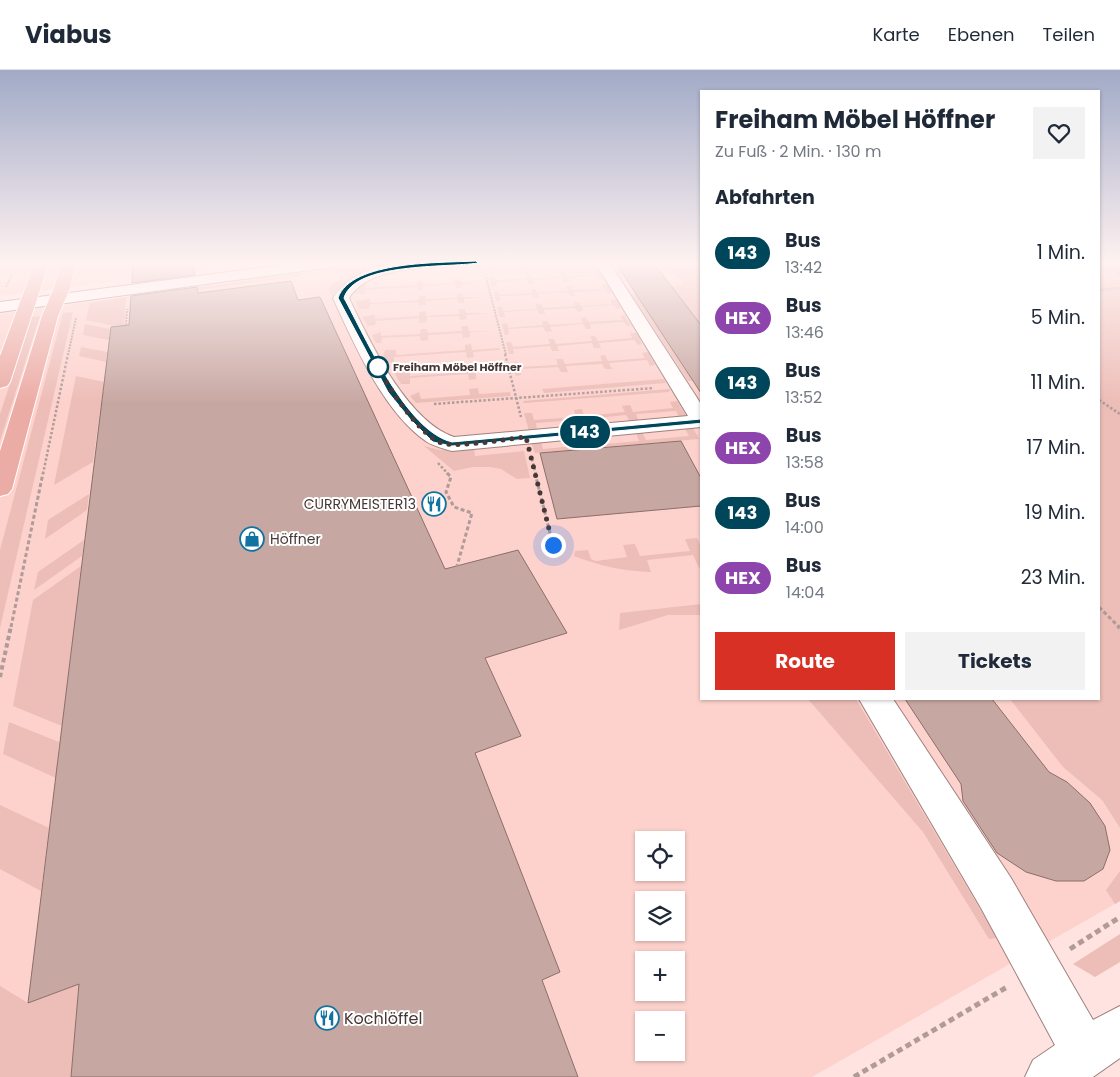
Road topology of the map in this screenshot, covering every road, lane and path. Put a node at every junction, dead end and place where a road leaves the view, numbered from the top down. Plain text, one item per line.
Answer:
1 (25, 309) edge
2 (53, 309) edge
3 (78, 309) edge
4 (347, 309) edge
5 (494, 309) edge
6 (632, 309) edge
7 (0, 382) edge
8 (680, 386) junction
9 (516, 398) junction
10 (1100, 401) edge
11 (404, 408) junction
12 (1120, 414) edge
13 (700, 419) edge
14 (700, 421) edge
15 (526, 437) junction
16 (437, 450) junction
17 (0, 489) edge
18 (553, 545) dead end
19 (457, 566) dead end
20 (1100, 608) edge
21 (1120, 628) edge
22 (0, 677) edge
23 (876, 700) edge
24 (1120, 917) edge
25 (1040, 968) junction
26 (1085, 1053) edge
27 (854, 1077) edge

1 - 7 main road
2 - 17 main road
3 - 22 path
4 - 11 street
5 - 9 path
6 - 8 street
8 - 9 path
8 - 13 street
9 - 11 path
9 - 15 path
10 - 12 path
11 - 16 street
14 - 15 street
15 - 16 street
15 - 18 path
16 - 19 path
20 - 21 path
23 - 25 street
24 - 25 path
25 - 26 street
25 - 27 path

